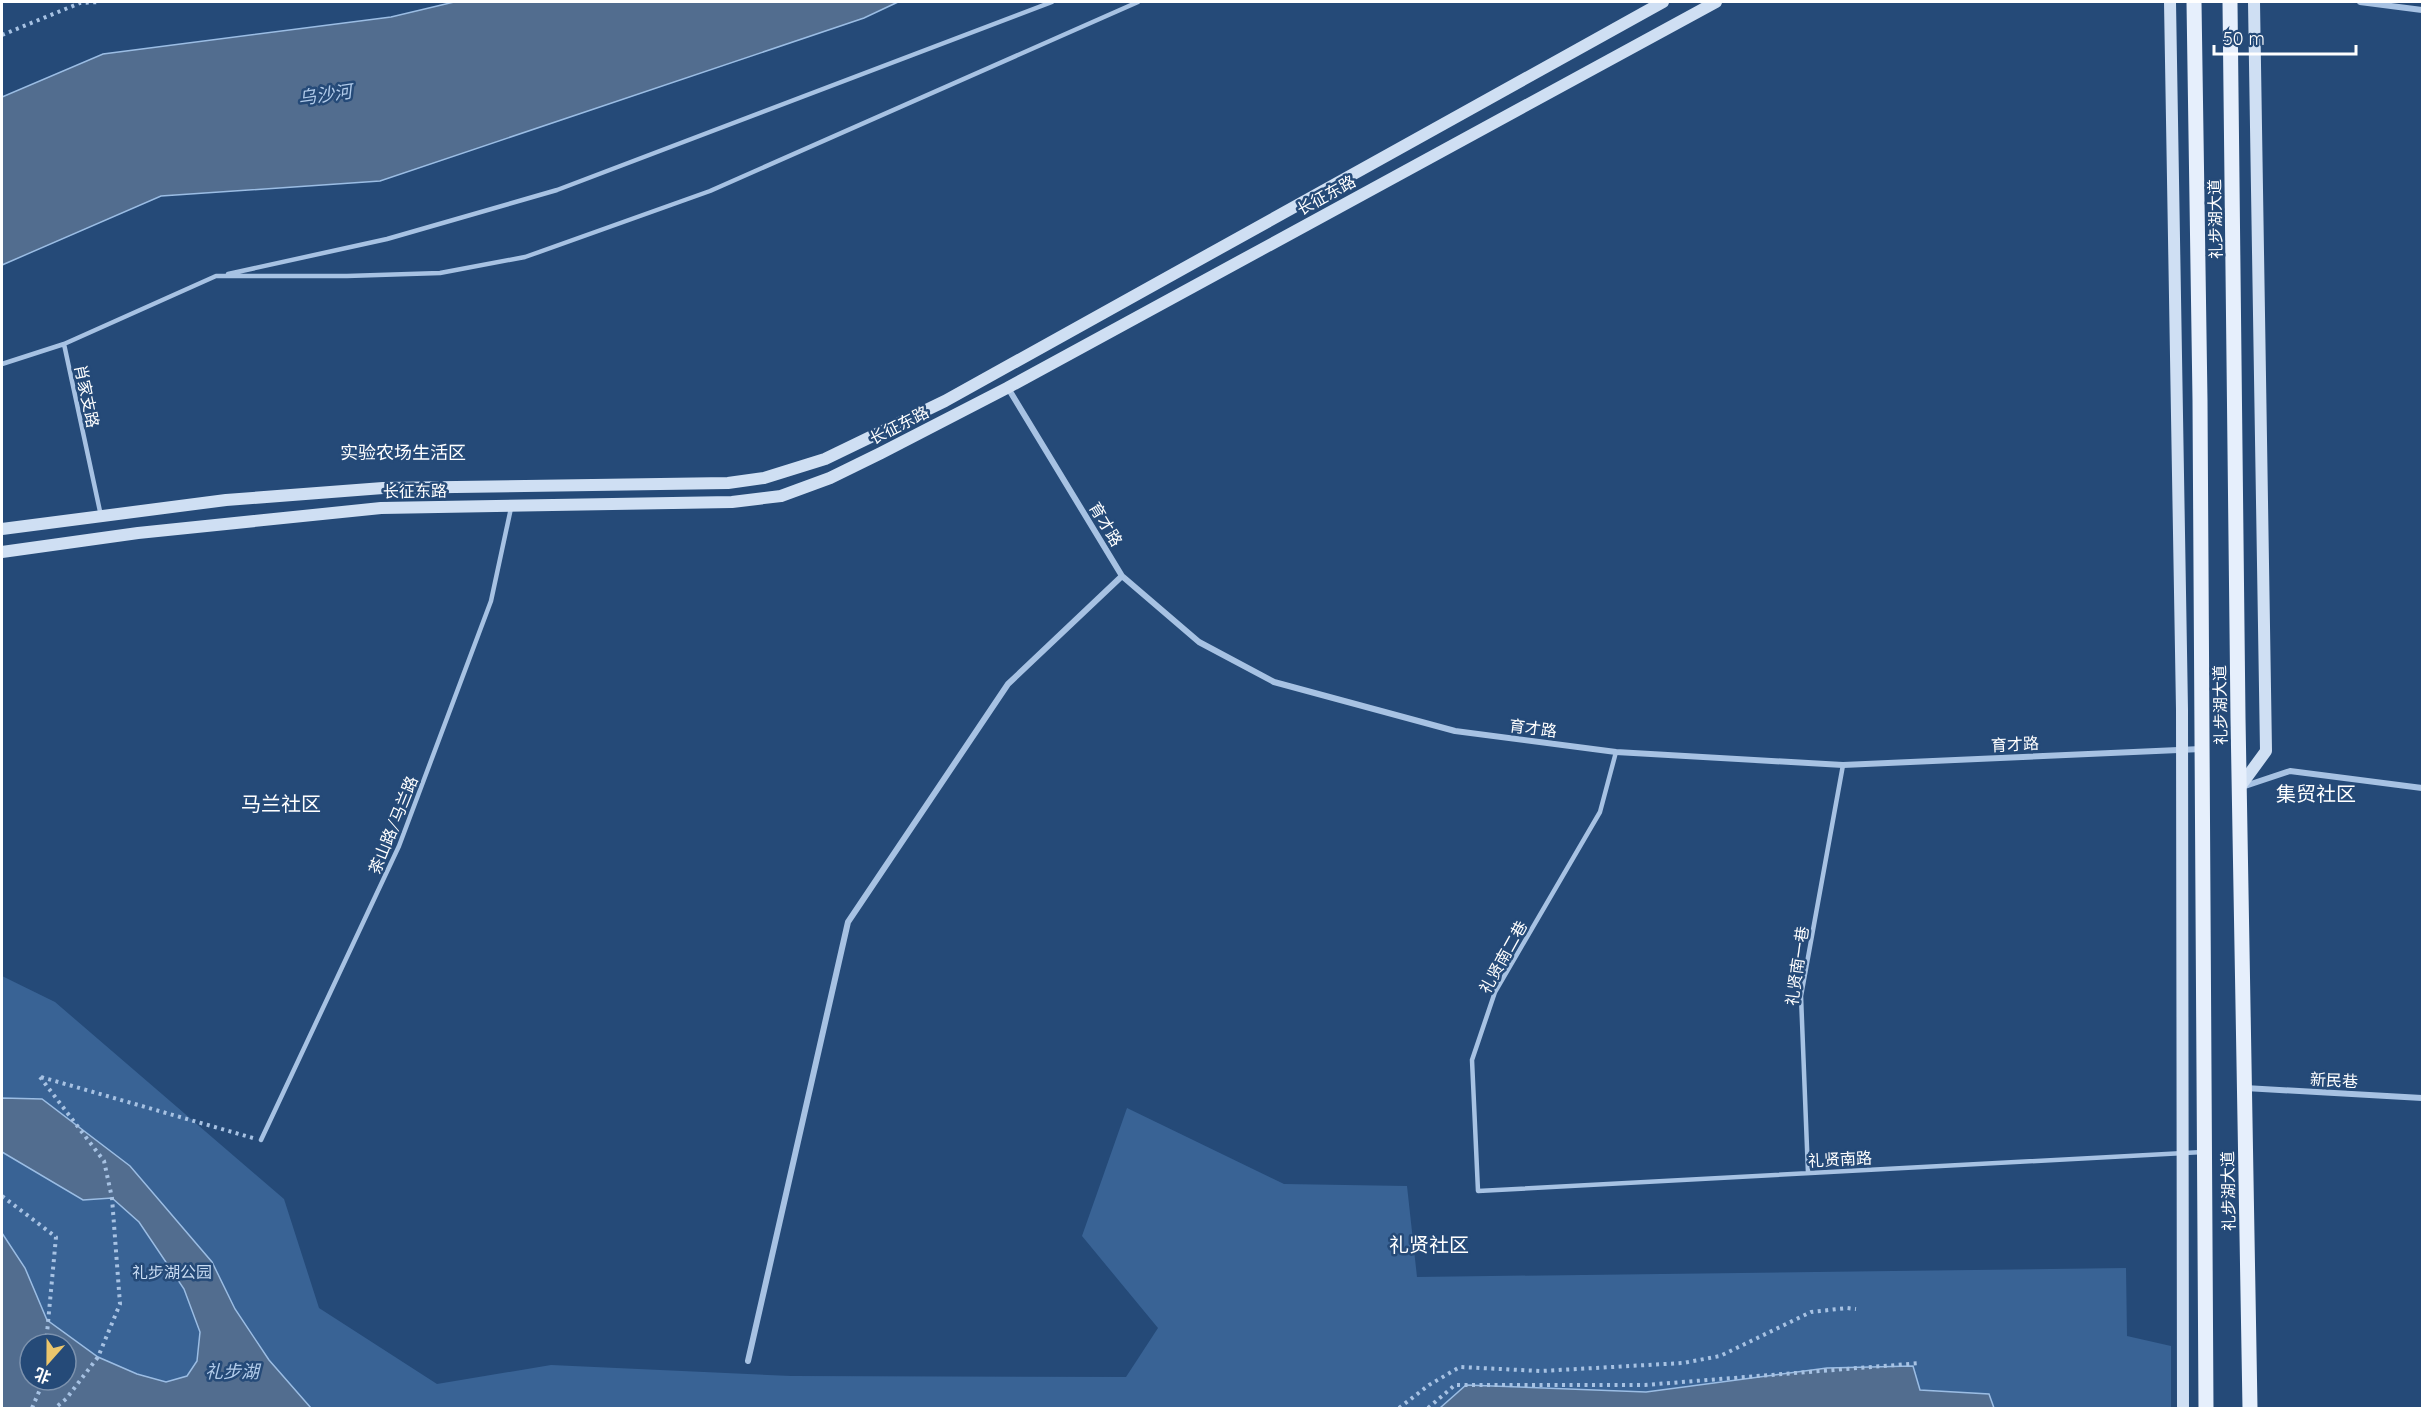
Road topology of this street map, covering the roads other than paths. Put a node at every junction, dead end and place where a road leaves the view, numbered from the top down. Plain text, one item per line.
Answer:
1 (1052, 2) edge
2 (1138, 2) edge
3 (1663, 2) edge
4 (1716, 2) edge
5 (2170, 2) edge
6 (2194, 2) edge
7 (2230, 2) edge
8 (2254, 2) edge
9 (2360, 2) edge
10 (2405, 4) edge
11 (2422, 10) edge
12 (216, 276) junction
13 (64, 344) junction
14 (2, 364) edge
15 (1007, 388) junction
16 (511, 506) junction
17 (101, 516) junction
18 (2, 529) edge
19 (2, 552) edge
20 (1122, 576) junction
21 (2201, 749) junction
22 (2182, 750) junction
23 (1616, 752) junction
24 (1843, 765) junction
25 (2239, 788) junction
26 (2422, 788) edge
27 (2244, 1088) junction
28 (2422, 1098) edge
29 (261, 1140) road end
30 (2203, 1152) junction
31 (2183, 1153) junction
32 (1808, 1173) junction
33 (1478, 1191) joint
34 (748, 1361) dead end
35 (2184, 1408) edge
36 (2206, 1408) edge
37 (2250, 1408) edge

1 - 12 lane
2 - 12 lane
3 - 17 main road, 长征东路
4 - 15 main road, 长征东路
5 - 22 main road
6 - 21 main road, 礼步湖大道
7 - 25 main road, 礼步湖大道
8 - 25 main road
9 - 10 street
10 - 11 street
12 - 13 lane
13 - 14 lane, 肖家支路
13 - 17 lane, 肖家支路
15 - 16 main road, 长征东路
15 - 20 street, 育才路
16 - 19 main road, 长征东路
16 - 29 lane, 茶山路/马兰路
17 - 18 main road, 长征东路
20 - 23 street, 育才路
20 - 34 street
21 - 22 street, 育才路
21 - 30 main road, 礼步湖大道
22 - 24 street, 育才路
22 - 31 main road
23 - 24 street, 育才路
23 - 33 lane, 礼贤南二巷
24 - 32 lane, 礼贤南一巷
25 - 26 street
25 - 27 main road, 礼步湖大道
27 - 28 street, 新民巷
27 - 37 main road, 礼步湖大道
30 - 31 lane, 礼贤南路
30 - 36 main road, 礼步湖大道
31 - 32 lane, 礼贤南路
31 - 35 main road
32 - 33 lane, 礼贤南路

